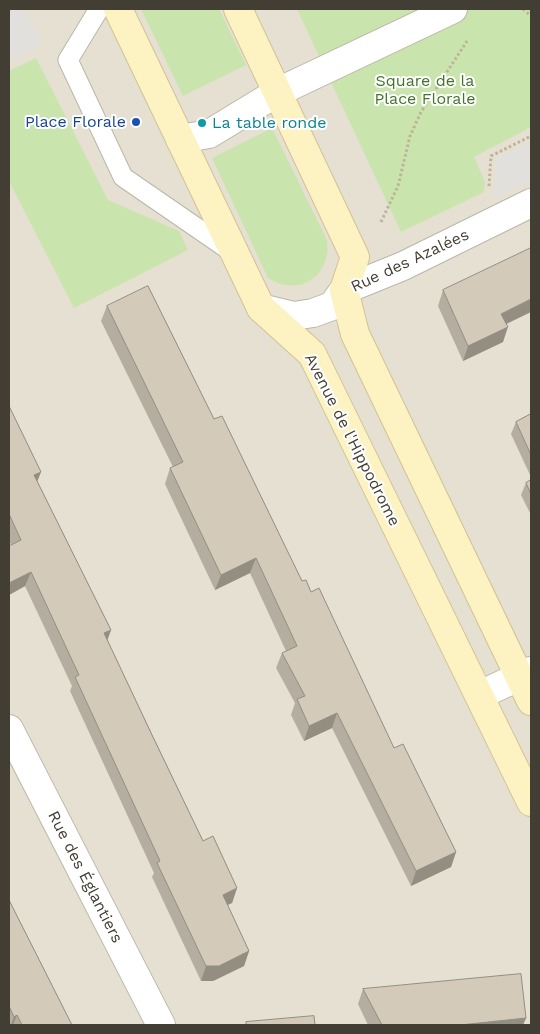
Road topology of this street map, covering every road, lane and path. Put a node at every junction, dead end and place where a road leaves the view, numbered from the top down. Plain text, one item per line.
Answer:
1 (99, 9) edge
2 (118, 9) edge
3 (238, 9) edge
4 (454, 9) edge
5 (523, 9) edge
6 (531, 16) edge
7 (469, 38) dead end
8 (278, 92) junction
9 (531, 136) edge
10 (180, 139) junction
11 (489, 195) dead end
12 (531, 203) edge
13 (381, 222) dead end
14 (236, 254) junction
15 (344, 290) junction
16 (262, 308) junction
17 (527, 683) edge
18 (480, 695) junction
19 (9, 729) edge
20 (531, 802) edge
21 (161, 1025) edge

1 - 14 lane
2 - 10 street, Avenue de l'Hippodrome
3 - 8 street
4 - 8 street
5 - 6 path
7 - 13 path
8 - 10 street
8 - 15 street
9 - 11 path
10 - 14 street, Avenue de l'Hippodrome
12 - 15 street, Rue des Azalées
14 - 16 street, Avenue de l'Hippodrome
15 - 16 street, Rue des Azalées
15 - 17 street
16 - 18 street, Avenue de l'Hippodrome
17 - 18 street
18 - 20 street, Avenue de l'Hippodrome
19 - 21 street, Rue des Églantiers

